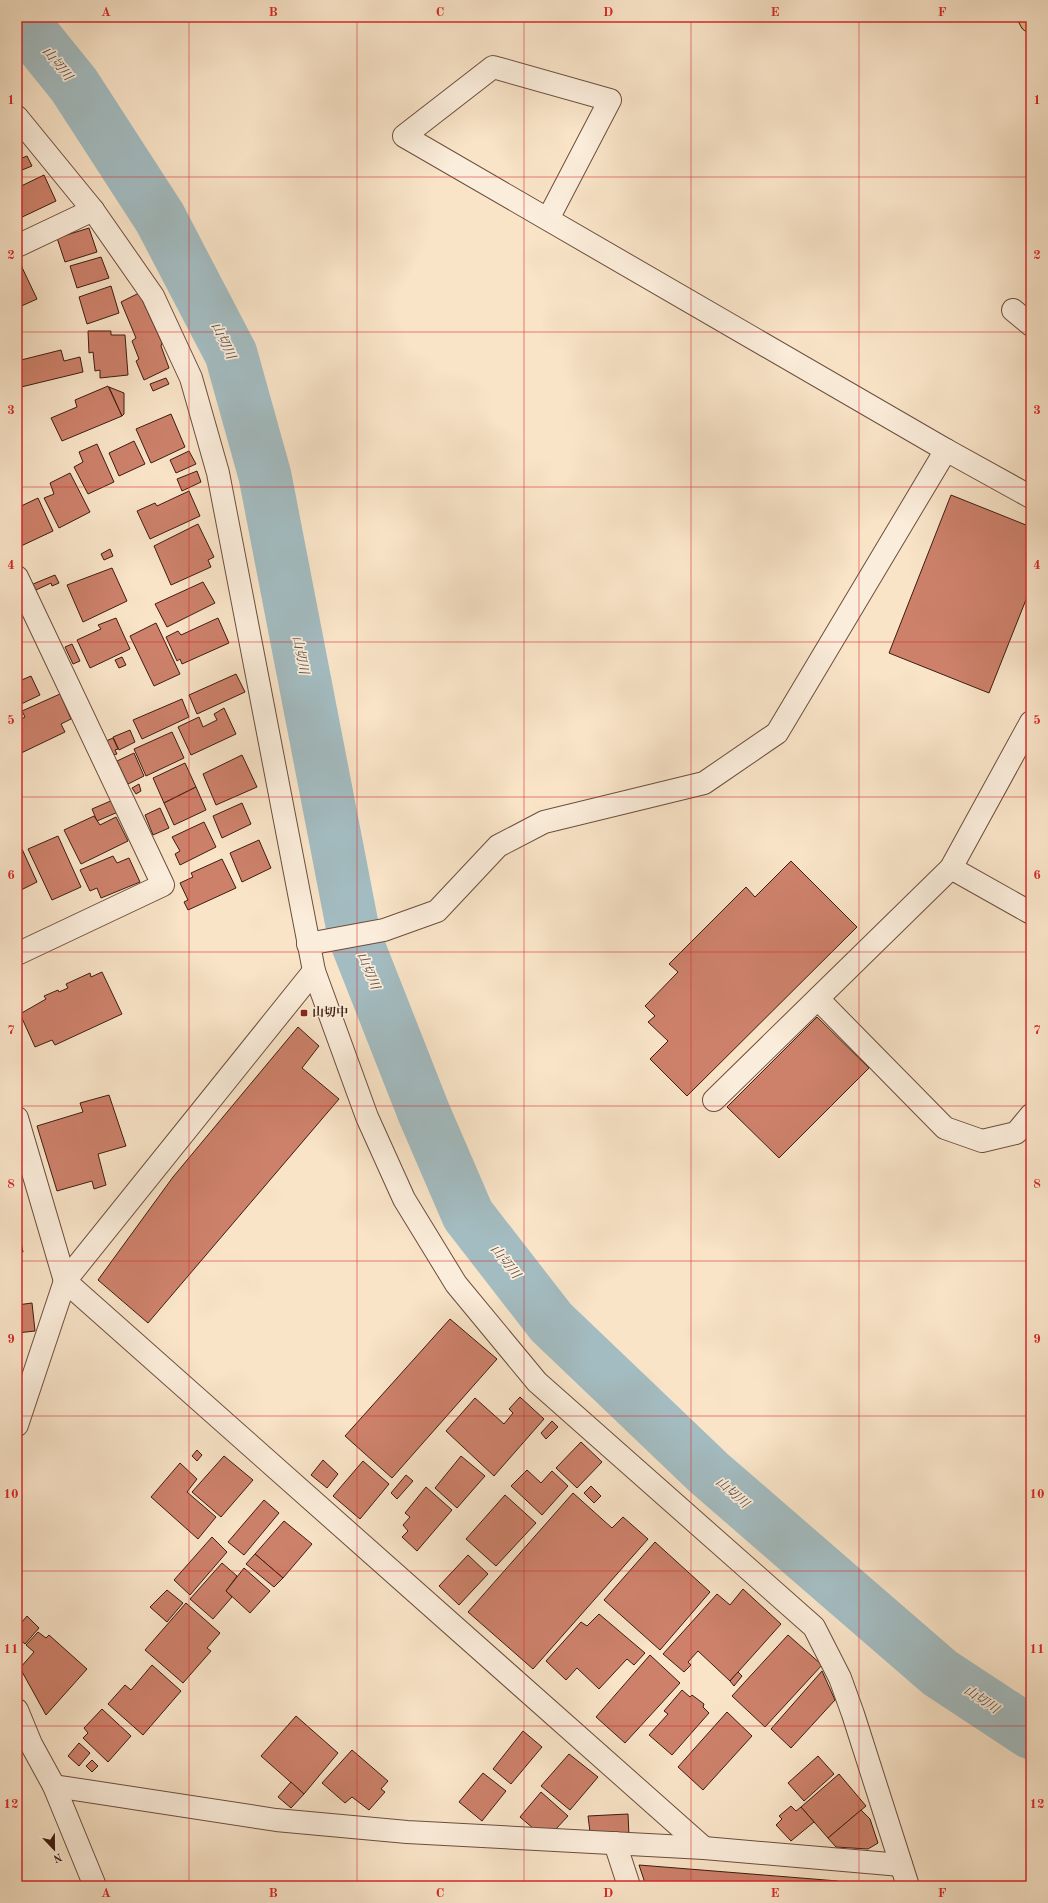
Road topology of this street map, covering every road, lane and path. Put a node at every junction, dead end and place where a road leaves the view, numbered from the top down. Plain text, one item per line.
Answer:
1 (1029, 17) edge
2 (1031, 21) edge
3 (17, 117) edge
4 (93, 210) junction
5 (548, 220) junction
6 (17, 246) edge
7 (1013, 310) dead end
8 (1031, 325) edge
9 (946, 450) junction
10 (1031, 496) edge
11 (17, 577) edge
12 (1031, 722) edge
13 (951, 868) junction
14 (1031, 913) edge
15 (308, 944) junction
16 (17, 954) edge
17 (314, 972) junction
18 (818, 999) junction
19 (714, 1100) dead end
20 (1031, 1115) edge
21 (17, 1118) edge
22 (65, 1281) junction
23 (17, 1425) edge
24 (17, 1710) edge
25 (54, 1786) junction
26 (615, 1843) junction
27 (704, 1848) junction
28 (901, 1865) junction
29 (95, 1886) edge
30 (629, 1886) edge
31 (908, 1886) edge

1 - 2 highway
3 - 4 street
4 - 6 street
4 - 15 street
5 - 5 street
5 - 9 street
7 - 8 street
9 - 10 street
9 - 15 street
11 - 16 street
12 - 13 street
13 - 14 street
13 - 18 street
15 - 17 street
17 - 22 street
17 - 28 street
18 - 19 street
18 - 20 street
21 - 22 street
22 - 23 street
22 - 27 street
24 - 25 street
25 - 26 street
25 - 29 street
26 - 27 street
26 - 30 street
27 - 28 street
28 - 31 street

